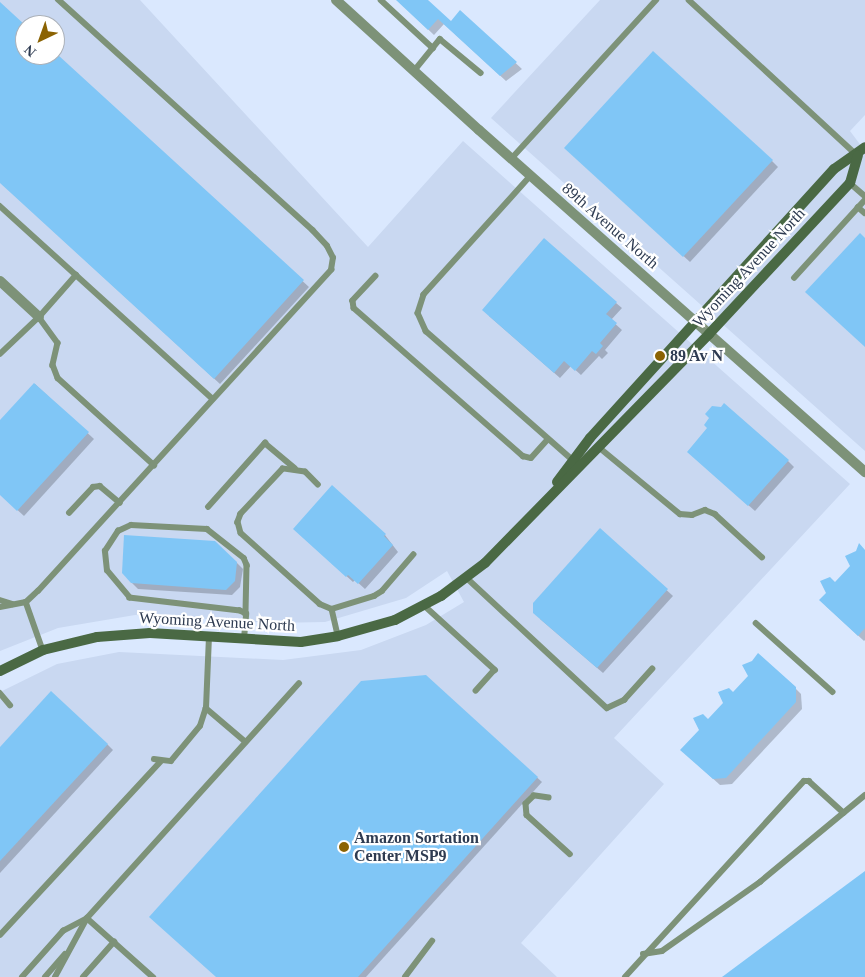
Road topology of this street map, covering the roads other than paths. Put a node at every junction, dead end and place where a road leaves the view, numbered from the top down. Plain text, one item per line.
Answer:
1 (58, 0) edge
2 (336, 0) edge
3 (380, 0) edge
4 (656, 0) edge
5 (689, 0) edge
6 (433, 48) junction
7 (414, 71) junction
8 (480, 73) dead end
9 (861, 151) edge
10 (511, 159) junction
11 (531, 176) junction
12 (850, 183) junction
13 (865, 196) edge
14 (865, 200) edge
15 (0, 206) edge
16 (858, 207) junction
17 (865, 214) edge
18 (76, 275) junction
19 (376, 276) dead end
20 (794, 278) dead end
21 (0, 281) edge
22 (39, 317) junction
23 (696, 322) junction
24 (709, 334) junction
25 (0, 354) edge
26 (213, 398) junction
27 (548, 439) junction
28 (600, 448) junction
29 (573, 460) junction
30 (154, 465) junction
31 (295, 468) junction
32 (865, 472) edge
33 (318, 485) dead end
34 (543, 500) junction
35 (120, 503) junction
36 (208, 507) dead end
37 (69, 512) dead end
38 (413, 556) dead end
39 (762, 557) dead end
40 (467, 578) junction
41 (0, 600) edge
42 (26, 602) junction
43 (12, 604) junction
44 (0, 606) edge
45 (425, 606) junction
46 (332, 609) junction
47 (246, 614) junction
48 (756, 623) dead end
49 (338, 636) junction
50 (209, 637) junction
51 (244, 639) junction
52 (44, 650) junction
53 (652, 669) dead end
54 (0, 671) edge
55 (299, 683) dead end
56 (476, 691) dead end
57 (833, 692) dead end
58 (0, 693) edge
59 (10, 706) dead end
60 (206, 708) junction
61 (246, 742) junction
62 (865, 796) edge
63 (549, 798) dead end
64 (844, 813) junction
65 (570, 854) dead end
66 (87, 918) junction
67 (0, 935) edge
68 (432, 941) dead end
69 (114, 942) junction
70 (72, 947) junction
71 (643, 954) junction
72 (22, 977) edge
73 (45, 977) edge
74 (56, 977) edge
75 (83, 977) edge
76 (153, 977) edge
77 (405, 977) edge
78 (625, 977) edge

1 - 26 lane
2 - 7 street, 89th Avenue North
3 - 6 lane
4 - 10 lane
5 - 9 lane
6 - 7 lane
6 - 8 lane
7 - 10 street, 89th Avenue North
9 - 12 street, Wyoming Avenue North
9 - 23 street, Wyoming Avenue North
10 - 11 street, 89th Avenue North
11 - 23 street, 89th Avenue North
11 - 27 lane
12 - 13 lane
12 - 24 street, Wyoming Avenue North
14 - 16 lane
15 - 18 lane
16 - 17 lane
16 - 20 lane
18 - 22 lane
18 - 26 lane
19 - 27 lane
21 - 22 street
22 - 25 lane
22 - 30 lane
23 - 24 street, 89th Avenue North
23 - 29 street, Wyoming Avenue North
24 - 28 street, Wyoming Avenue North
24 - 32 street, 89th Avenue North
26 - 30 lane
27 - 29 lane
28 - 34 street, Wyoming Avenue North
28 - 39 lane
29 - 34 street, Wyoming Avenue North
30 - 35 lane
31 - 33 lane
31 - 36 lane
31 - 46 lane
34 - 40 street, Wyoming Avenue North
35 - 37 lane
35 - 42 lane
38 - 46 lane
40 - 45 street, Wyoming Avenue North
40 - 53 lane
41 - 43 lane
42 - 43 lane
42 - 52 lane
43 - 44 lane
45 - 49 street, Wyoming Avenue North
45 - 56 lane
46 - 49 lane
47 - 47 lane
47 - 51 lane
48 - 57 lane
49 - 51 street, Wyoming Avenue North
50 - 51 street, Wyoming Avenue North
50 - 52 street, Wyoming Avenue North
50 - 60 lane
52 - 54 street, Wyoming Avenue North
55 - 61 lane
58 - 59 lane
60 - 61 lane
60 - 67 lane
61 - 66 lane
62 - 64 lane
63 - 65 lane
64 - 71 lane
64 - 71 lane
66 - 69 lane
66 - 70 lane
66 - 72 lane
68 - 77 lane
69 - 75 lane
69 - 76 lane
70 - 73 lane
70 - 74 lane
71 - 78 lane

